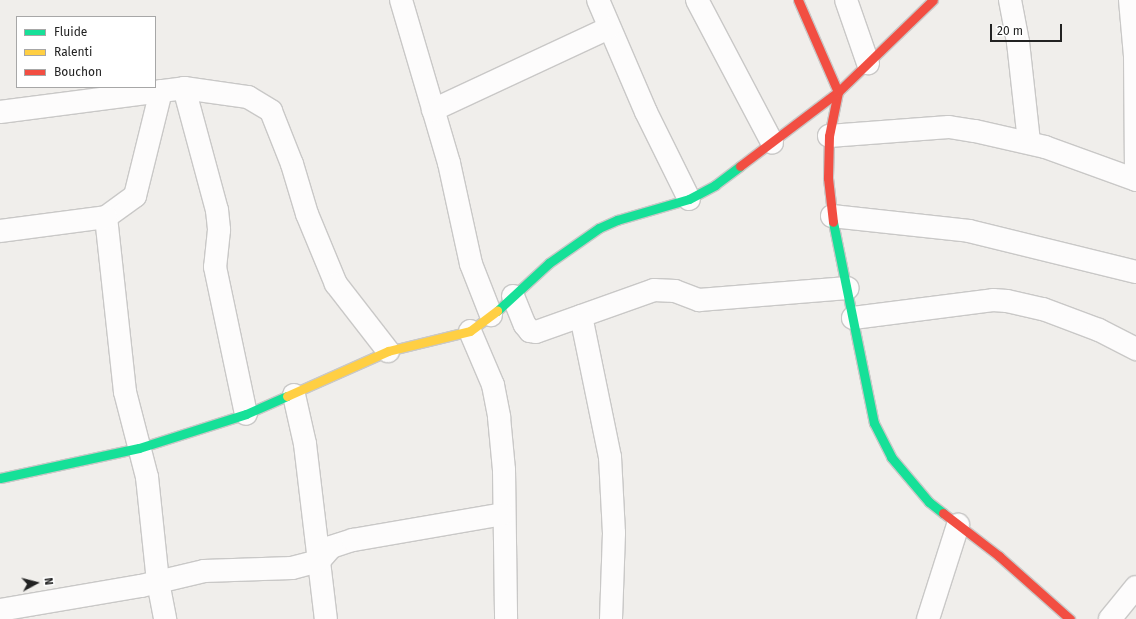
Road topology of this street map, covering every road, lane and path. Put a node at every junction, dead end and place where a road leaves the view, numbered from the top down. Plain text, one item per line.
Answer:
1 (401, 0) edge
2 (598, 0) edge
3 (697, 0) edge
4 (798, 0) edge
5 (846, 0) edge
6 (1010, 0) edge
7 (1130, 0) edge
8 (928, 3) edge
9 (609, 28) junction
10 (868, 63) junction
11 (184, 88) junction
12 (161, 91) junction
13 (838, 92) junction
14 (433, 110) junction
15 (0, 112) edge
16 (829, 136) junction
17 (772, 142) junction
18 (1029, 142) junction
19 (1136, 180) edge
20 (689, 198) junction
21 (832, 216) junction
22 (106, 217) junction
23 (0, 231) edge
24 (1136, 272) edge
25 (848, 288) junction
26 (513, 296) junction
27 (491, 315) junction
28 (581, 316) junction
29 (853, 318) junction
30 (470, 330) junction
31 (1136, 349) edge
32 (388, 351) junction
33 (294, 394) junction
34 (246, 414) junction
35 (139, 448) junction
36 (0, 478) edge
37 (504, 514) junction
38 (958, 525) junction
39 (320, 561) junction
40 (158, 582) junction
41 (1136, 587) edge
42 (12, 612) edge
43 (165, 619) edge
44 (326, 619) edge
45 (506, 619) edge
46 (610, 619) edge
47 (928, 619) edge
48 (1070, 619) edge
49 (1110, 619) edge

1 - 14 street
2 - 9 street
3 - 17 street
4 - 13 street
5 - 10 street
6 - 18 street
7 - 19 street
8 - 10 street
9 - 14 street
9 - 20 street
10 - 13 street
11 - 12 street
11 - 32 street
11 - 34 street
12 - 15 street
12 - 22 street
13 - 16 street
13 - 17 street
14 - 27 street
16 - 18 street
16 - 21 street
17 - 20 street
18 - 19 street
20 - 26 street
21 - 24 street
21 - 25 street
22 - 23 street
22 - 35 street
25 - 28 street
25 - 29 street
26 - 27 street
26 - 28 street
27 - 30 street
28 - 46 street
29 - 31 street
29 - 38 street
30 - 32 street
30 - 37 street
32 - 33 street
33 - 34 street
33 - 39 street
34 - 35 street
35 - 36 street
35 - 40 street
37 - 39 street
37 - 45 street
38 - 47 street
38 - 48 street
39 - 40 street
39 - 44 street
40 - 42 street
40 - 43 street
41 - 49 street

